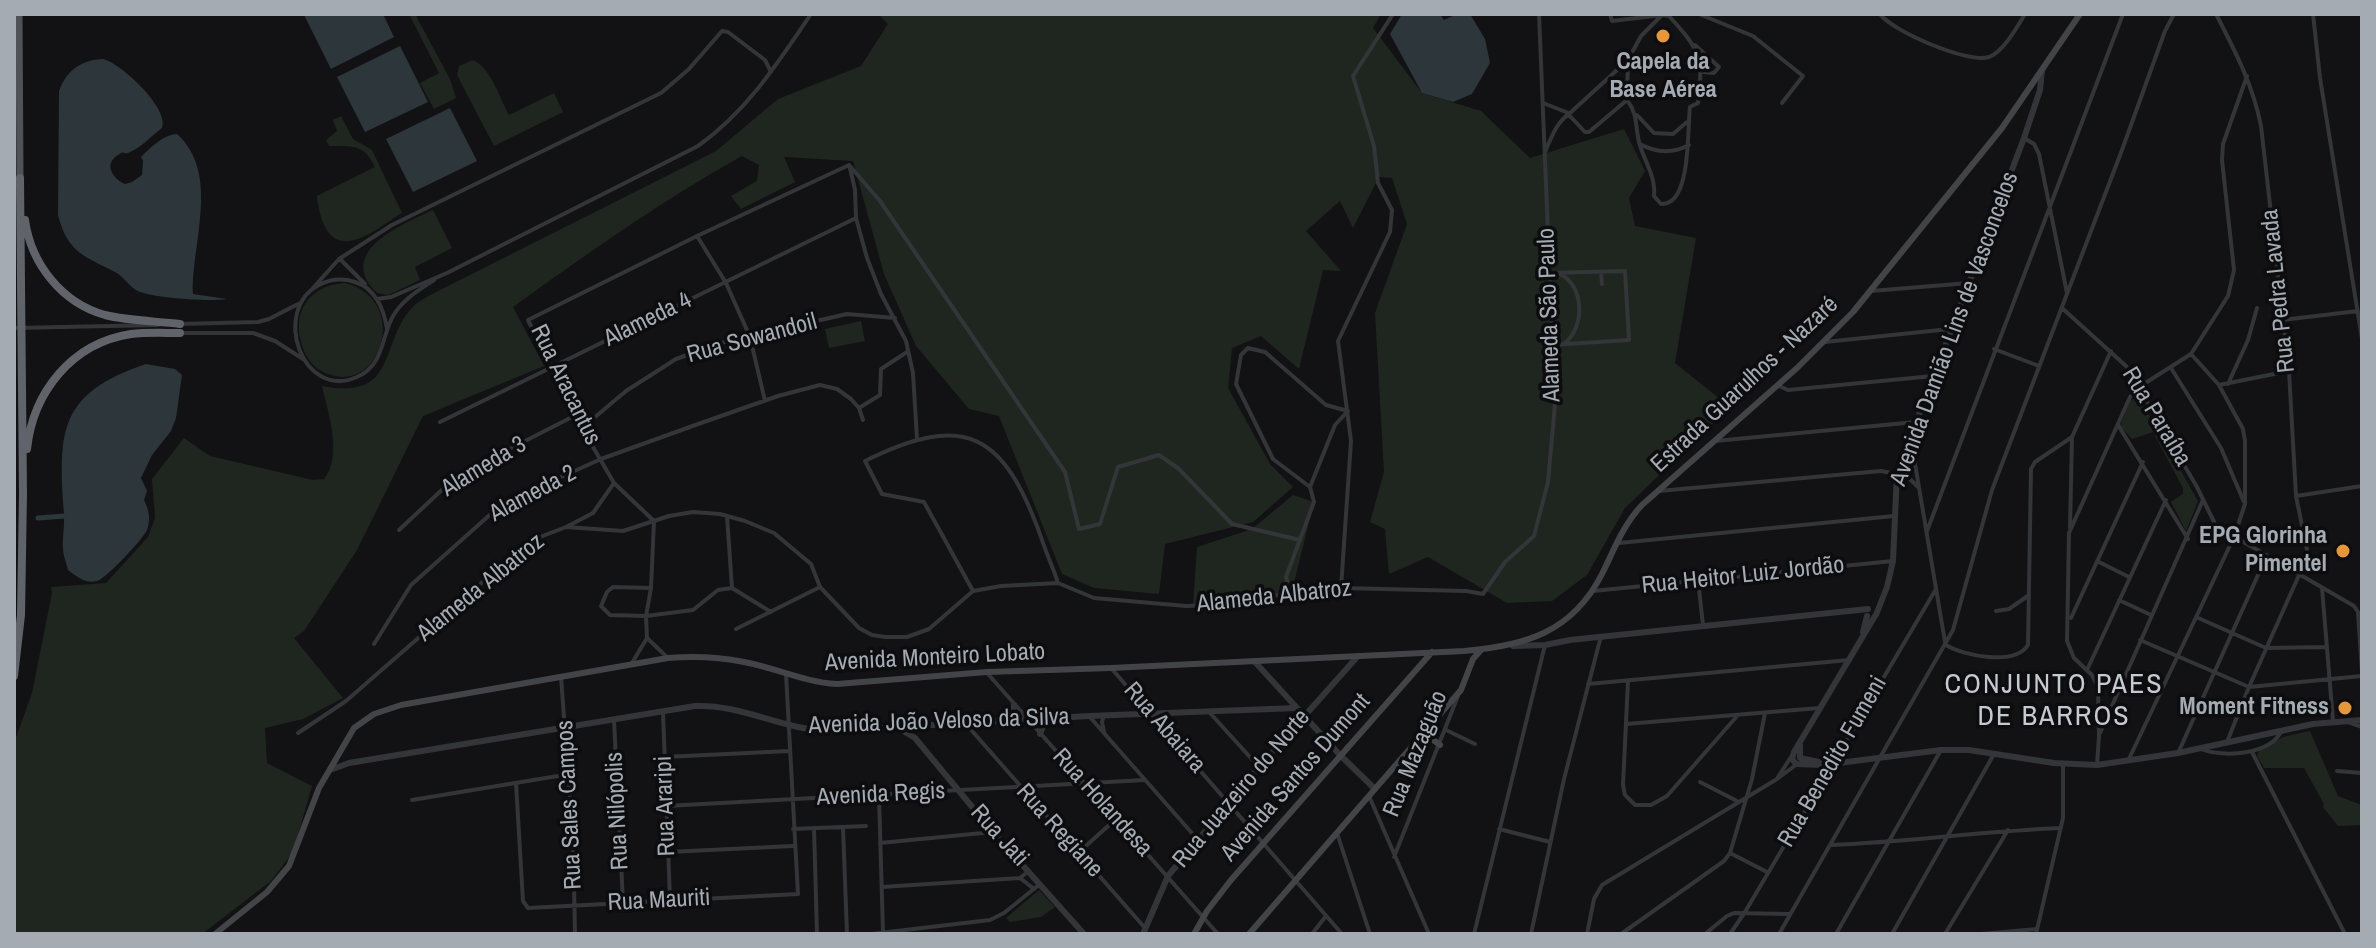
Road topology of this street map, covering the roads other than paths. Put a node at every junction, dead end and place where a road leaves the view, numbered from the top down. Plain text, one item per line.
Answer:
1 (19, 14) edge
2 (811, 14) edge
3 (1393, 14) edge
4 (1539, 14) edge
5 (1610, 14) edge
6 (1662, 14) edge
7 (1675, 14) edge
8 (1699, 14) edge
9 (1880, 14) edge
10 (2025, 14) edge
11 (2080, 14) edge
12 (2123, 14) edge
13 (2174, 14) edge
14 (2216, 14) edge
15 (2313, 14) edge
16 (1669, 16) edge
17 (1693, 44) junction
18 (1711, 59) junction
19 (765, 60) junction
20 (1628, 60) junction
21 (780, 61) junction
22 (2043, 67) junction
23 (1701, 70) junction
24 (771, 72) junction
25 (2247, 76) junction
26 (1627, 100) junction
27 (1542, 103) junction
28 (1782, 103) dead end
29 (1635, 113) junction
30 (1568, 114) junction
31 (1688, 121) junction
32 (2024, 138) junction
33 (1640, 144) junction
34 (1689, 145) junction
35 (1544, 154) junction
36 (849, 165) junction
37 (20, 178) junction
38 (2050, 204) junction
39 (856, 218) junction
40 (697, 236) junction
41 (339, 259) junction
42 (1601, 272) junction
43 (447, 273) junction
44 (1548, 273) junction
45 (1558, 273) junction
46 (726, 283) junction
47 (1969, 283) junction
48 (1602, 284) dead end
49 (366, 286) junction
50 (313, 288) junction
51 (1871, 291) junction
52 (2067, 296) junction
53 (377, 299) junction
54 (300, 302) junction
55 (2062, 308) junction
56 (2257, 308) dead end
57 (2358, 311) junction
58 (895, 318) junction
59 (2282, 320) junction
60 (14, 328) edge
61 (180, 328) junction
62 (1952, 328) junction
63 (387, 329) junction
64 (750, 337) junction
65 (2362, 339) edge
66 (1825, 342) junction
67 (1551, 345) junction
68 (1562, 345) junction
69 (1994, 349) junction
70 (908, 351) junction
71 (2111, 351) junction
72 (2191, 354) junction
73 (303, 359) junction
74 (552, 366) junction
75 (2039, 366) junction
76 (2171, 368) junction
77 (2289, 371) junction
78 (1935, 375) junction
79 (2228, 384) junction
80 (1777, 385) junction
81 (2219, 385) junction
82 (2139, 387) junction
83 (765, 401) junction
84 (859, 408) junction
85 (1348, 411) junction
86 (576, 415) junction
87 (863, 420) dead end
88 (440, 422) dead end
89 (1918, 422) junction
90 (2118, 425) junction
91 (582, 428) junction
92 (2072, 437) junction
93 (917, 439) junction
94 (1911, 440) junction
95 (1715, 441) junction
96 (601, 459) junction
97 (2143, 462) junction
98 (1897, 473) junction
99 (614, 483) junction
100 (2362, 486) edge
101 (1310, 487) junction
102 (1918, 487) junction
103 (1656, 491) junction
104 (23, 494) junction
105 (2296, 496) junction
106 (2203, 499) junction
107 (2166, 500) junction
108 (2245, 504) junction
109 (727, 516) junction
110 (1894, 516) junction
111 (654, 521) junction
112 (566, 527) junction
113 (399, 530) dead end
114 (1927, 531) junction
115 (2069, 533) junction
116 (2234, 537) junction
117 (2188, 539) junction
118 (1300, 540) junction
119 (1616, 544) junction
120 (2267, 555) junction
121 (1893, 561) junction
122 (2097, 561) junction
123 (2300, 575) junction
124 (2129, 577) junction
125 (1698, 580) junction
126 (1058, 583) junction
127 (820, 587) junction
128 (651, 588) junction
129 (732, 588) junction
130 (1341, 588) junction
131 (2322, 588) junction
132 (1936, 589) junction
133 (973, 591) junction
134 (1593, 591) junction
135 (1483, 594) joint
136 (1885, 594) junction
137 (1291, 595) junction
138 (2029, 595) junction
139 (2119, 600) junction
140 (1996, 611) dead end
141 (771, 612) junction
142 (1867, 612) junction
143 (1875, 615) junction
144 (2151, 615) junction
145 (646, 616) junction
146 (2196, 617) junction
147 (2070, 620) junction
148 (1703, 625) junction
149 (1552, 628) junction
150 (736, 629) dead end
151 (2231, 634) junction
152 (1601, 636) junction
153 (647, 638) junction
154 (1570, 640) junction
155 (1861, 640) junction
156 (2140, 640) junction
157 (374, 644) dead end
158 (1545, 645) junction
159 (1946, 645) junction
160 (1510, 646) junction
161 (2326, 647) junction
162 (2266, 648) junction
163 (1483, 649) junction
164 (1464, 651) junction
165 (1432, 652) junction
166 (1358, 656) junction
167 (2177, 656) junction
168 (668, 658) junction
169 (1849, 660) junction
170 (1255, 662) junction
171 (632, 663) junction
172 (1471, 663) junction
173 (1111, 668) junction
174 (2087, 670) junction
175 (987, 672) junction
176 (2214, 672) junction
177 (786, 674) junction
178 (2362, 674) edge
179 (14, 676) edge
180 (561, 677) junction
181 (2329, 679) junction
182 (1628, 681) junction
183 (1588, 684) junction
184 (2249, 687) junction
185 (1461, 690) junction
186 (1285, 695) junction
187 (1014, 705) junction
188 (1277, 708) junction
189 (1296, 708) junction
190 (1820, 708) junction
191 (2098, 709) junction
192 (1221, 710) junction
193 (2111, 710) junction
194 (1208, 711) junction
195 (663, 712) junction
196 (1162, 713) junction
197 (1765, 713) junction
198 (1151, 714) junction
199 (1104, 715) junction
200 (1738, 715) junction
201 (1089, 716) junction
202 (1304, 716) junction
203 (1046, 719) junction
204 (614, 720) junction
205 (1027, 720) junction
206 (2362, 720) edge
207 (1011, 721) junction
208 (2346, 721) junction
209 (2333, 722) junction
210 (977, 723) junction
211 (1220, 723) junction
212 (966, 724) junction
213 (1626, 724) junction
214 (1161, 725) junction
215 (788, 726) junction
216 (567, 727) junction
217 (2362, 727) edge
218 (915, 728) junction
219 (899, 729) junction
220 (1446, 730) junction
221 (2282, 730) junction
222 (298, 733) dead end
223 (974, 733) junction
224 (1040, 734) junction
225 (1105, 734) junction
226 (1420, 735) junction
227 (2099, 736) junction
228 (915, 738) junction
229 (1801, 742) junction
230 (2227, 742) junction
231 (1475, 744) dead end
232 (1440, 745) junction
233 (340, 749) junction
234 (2201, 749) junction
235 (1941, 750) junction
236 (789, 751) junction
237 (2252, 752) junction
238 (2178, 753) junction
239 (1339, 754) junction
240 (1994, 754) junction
241 (1792, 755) junction
242 (1882, 756) junction
243 (664, 757) junction
244 (1798, 761) junction
245 (2128, 762) junction
246 (349, 763) junction
247 (1830, 763) junction
248 (2063, 764) junction
249 (2097, 765) junction
250 (1259, 767) junction
251 (328, 771) junction
252 (2337, 771) dead end
253 (2362, 773) edge
254 (570, 774) junction
255 (1777, 779) junction
256 (1145, 780) junction
257 (1700, 782) dead end
258 (516, 783) junction
259 (1086, 783) junction
260 (1020, 788) junction
261 (1375, 789) junction
262 (959, 791) junction
263 (1748, 795) junction
264 (879, 796) junction
265 (1369, 796) junction
266 (792, 799) junction
267 (412, 800) dead end
268 (1737, 801) junction
269 (1230, 803) junction
270 (666, 806) junction
271 (1117, 818) junction
272 (866, 826) dead end
273 (843, 827) junction
274 (814, 828) junction
275 (2061, 828) junction
276 (793, 829) junction
277 (1499, 829) junction
278 (2008, 830) junction
279 (993, 832) junction
280 (1337, 833) junction
281 (1949, 835) junction
282 (1198, 840) junction
283 (1550, 842) junction
284 (1890, 842) junction
285 (880, 843) junction
286 (1263, 843) junction
287 (1831, 845) junction
288 (794, 846) junction
289 (668, 852) junction
290 (1078, 853) junction
291 (1730, 853) junction
292 (1394, 857) junction
293 (1030, 871) junction
294 (1768, 873) junction
295 (1168, 876) junction
296 (1022, 880) junction
297 (1296, 881) junction
298 (1041, 883) junction
299 (882, 887) junction
300 (1034, 889) junction
301 (1024, 898) junction
302 (670, 900) junction
303 (623, 903) junction
304 (576, 906) junction
305 (1745, 912) junction
306 (1790, 914) junction
307 (1326, 916) junction
308 (1203, 917) junction
309 (1144, 931) edge
310 (2036, 931) edge
311 (883, 932) edge
312 (215, 934) edge
313 (575, 934) edge
314 (817, 934) edge
315 (847, 934) edge
316 (871, 934) edge
317 (1084, 934) edge
318 (1194, 934) edge
319 (1218, 934) edge
320 (1249, 934) edge
321 (1312, 934) edge
322 (1342, 934) edge
323 (1370, 934) edge
324 (1429, 934) edge
325 (1474, 934) edge
326 (1531, 934) edge
327 (1587, 934) edge
328 (1621, 934) edge
329 (1705, 934) edge
330 (1730, 934) edge
331 (1779, 934) edge
332 (1836, 934) edge
333 (1892, 934) edge
334 (1945, 934) edge
335 (1981, 934) edge
336 (2345, 934) edge

1 - 37 main road
2 - 21 street
3 - 85 street
4 - 27 street, Alameda São Paulo
5 - 6 street
6 - 16 street
6 - 20 street
7 - 16 street
8 - 28 street
9 - 10 street
11 - 22 main road, Estrada Guarulhos - Nazaré
12 - 38 street
13 - 52 street
14 - 25 street, Rua Pedra Lavada
15 - 57 street
16 - 17 street
17 - 18 street
17 - 23 street
18 - 23 street
18 - 23 street
19 - 21 street
19 - 24 street
19 - 41 street
20 - 26 street
20 - 30 street
21 - 24 street
22 - 32 street, Avenida Damião Lins de Vasconcelos
22 - 51 main road, Estrada Guarulhos - Nazaré
23 - 31 street
24 - 43 street
25 - 59 street, Rua Pedra Lavada
25 - 72 street
26 - 29 street
26 - 30 street
27 - 30 street
27 - 35 street, Alameda São Paulo
29 - 31 street
29 - 33 street
30 - 35 street
31 - 34 street
32 - 38 street
32 - 47 street, Avenida Damião Lins de Vasconcelos
33 - 34 street
33 - 34 street
35 - 44 street, Alameda São Paulo
36 - 39 street
36 - 40 street, Rua Aracantus
36 - 118 street
37 - 61 highway
37 - 104 highway
38 - 52 street
38 - 69 street
39 - 46 street, Alameda 4
39 - 58 street
40 - 46 street
40 - 74 street, Rua Aracantus
41 - 49 street
41 - 50 street
42 - 45 street
42 - 48 street
42 - 68 street
43 - 53 street
43 - 63 street
44 - 45 street
44 - 67 street, Alameda São Paulo
45 - 68 street
46 - 64 street
46 - 74 street, Alameda 4
47 - 51 street
47 - 62 street, Avenida Damião Lins de Vasconcelos
49 - 50 street
49 - 53 street
50 - 54 street
51 - 66 main road, Estrada Guarulhos - Nazaré
52 - 55 street
53 - 63 street
54 - 61 street
54 - 73 street
55 - 71 street, Rua Paraíba
55 - 75 street
56 - 79 street
57 - 59 street
57 - 65 street
58 - 64 street, Rua Sowandoil
58 - 70 street
59 - 77 street, Rua Pedra Lavada
60 - 61 street
61 - 73 street
61 - 104 highway
62 - 66 street
62 - 78 street, Avenida Damião Lins de Vasconcelos
63 - 73 street
64 - 83 street
64 - 91 street, Rua Sowandoil
66 - 80 main road, Estrada Guarulhos - Nazaré
67 - 68 street
67 - 135 street, Alameda São Paulo
69 - 75 street
69 - 114 street
70 - 84 street
70 - 93 street
71 - 82 street, Rua Paraíba
71 - 92 street
72 - 76 street
72 - 81 street
74 - 86 street, Rua Aracantus
74 - 88 street, Alameda 4
75 - 159 street
76 - 82 street
76 - 108 street
77 - 79 street
77 - 105 street, Rua Pedra Lavada
78 - 80 street
78 - 89 street, Avenida Damião Lins de Vasconcelos
79 - 81 street
80 - 95 main road, Estrada Guarulhos - Nazaré
81 - 108 street
82 - 90 street
82 - 106 street, Rua Paraíba
83 - 84 street, Alameda 2
83 - 96 street, Alameda 2
84 - 87 street
85 - 101 street
85 - 101 street
85 - 130 street
86 - 91 street, Rua Aracantus
86 - 113 street, Alameda 3
89 - 94 street, Avenida Damião Lins de Vasconcelos
89 - 95 street
90 - 97 street
90 - 115 street
91 - 96 street, Rua Aracantus
92 - 115 street
92 - 138 street
93 - 126 street
93 - 133 street
94 - 98 street, Avenida Damião Lins de Vasconcelos
94 - 102 street
95 - 103 main road, Estrada Guarulhos - Nazaré
96 - 99 street, Rua Aracantus
96 - 157 street, Alameda 2
97 - 107 street
97 - 122 street
98 - 102 street
98 - 103 street
98 - 110 street, Avenida Damião Lins de Vasconcelos
99 - 111 street, Rua Aracantus
99 - 112 street
100 - 105 street
101 - 118 street
102 - 114 street
103 - 119 main road, Estrada Guarulhos - Nazaré
104 - 179 highway
105 - 123 street, Rua Pedra Lavada
106 - 116 street, Rua Paraíba
106 - 117 street
107 - 117 street
107 - 124 street
108 - 116 street
109 - 111 street, Alameda Albatroz
109 - 127 street, Alameda Albatroz
109 - 129 street
110 - 119 street
110 - 121 street, Avenida Damião Lins de Vasconcelos
111 - 112 street, Alameda Albatroz
111 - 128 street
112 - 222 street, Alameda Albatroz
114 - 132 street
115 - 147 street
116 - 120 street, Rua Paraíba
116 - 146 street
117 - 144 street
118 - 137 street
119 - 134 main road, Estrada Guarulhos - Nazaré
120 - 123 street, Rua Paraíba
120 - 151 street
121 - 125 street, Rua Heitor Luiz Jordão
121 - 136 street, Avenida Damião Lins de Vasconcelos
122 - 124 street
122 - 147 street
123 - 131 street, Rua Paraíba
123 - 162 street, Rua Pedra Lavada
124 - 139 street
125 - 134 street, Rua Heitor Luiz Jordão
125 - 148 street
126 - 133 street, Alameda Albatroz
126 - 137 street, Alameda Albatroz
127 - 133 street, Alameda Albatroz
127 - 141 street
128 - 145 street
128 - 145 street
129 - 141 street
129 - 145 street
130 - 135 street, Alameda Albatroz
130 - 137 street, Alameda Albatroz
131 - 161 street
131 - 178 street, Rua Paraíba
132 - 159 street
132 - 247 street, Rua Benedito Fumeni
134 - 149 main road, Estrada Guarulhos - Nazaré
136 - 142 street
136 - 143 street, Avenida Damião Lins de Vasconcelos
138 - 140 street
138 - 159 street
139 - 144 street
139 - 174 street
141 - 150 street
142 - 143 street
142 - 148 street
142 - 155 street, Avenida Damião Lins de Vasconcelos
143 - 155 street, Avenida Damião Lins de Vasconcelos
144 - 156 street
145 - 153 street
146 - 151 street
146 - 167 street
147 - 174 street
148 - 152 street
149 - 154 street
149 - 160 main road, Avenida Monteiro Lobato
151 - 162 street
151 - 176 street
152 - 154 street
152 - 183 street
153 - 168 street
153 - 171 street
154 - 158 street
155 - 169 street, Avenida Damião Lins de Vasconcelos
156 - 167 street
156 - 193 street
158 - 160 street
158 - 277 street
159 - 242 street
160 - 163 main road, Avenida Monteiro Lobato
161 - 162 street
161 - 181 street
162 - 184 street, Rua Pedra Lavada
163 - 164 main road, Avenida Monteiro Lobato
163 - 172 main road
164 - 165 main road, Avenida Monteiro Lobato
164 - 172 main road
165 - 166 main road, Avenida Monteiro Lobato
165 - 239 main road, Avenida Santos Dumont
166 - 170 main road, Avenida Monteiro Lobato
166 - 202 street, Rua Juazeiro do Norte
167 - 176 street
167 - 245 street
168 - 171 main road, Avenida Monteiro Lobato
168 - 177 main road, Avenida Monteiro Lobato
169 - 182 street
169 - 190 street, Avenida Damião Lins de Vasconcelos
170 - 173 main road, Avenida Monteiro Lobato
170 - 186 street
171 - 180 main road, Avenida Monteiro Lobato
172 - 185 main road, Rua Mazaguão
173 - 175 main road, Avenida Monteiro Lobato
173 - 198 street, Rua Abaiara
174 - 191 street
175 - 177 main road, Avenida Monteiro Lobato
175 - 187 street, Rua Holandesa
176 - 184 street
176 - 238 street
177 - 215 street
178 - 181 street
180 - 216 street, Rua Sales Campos
180 - 233 main road, Avenida Monteiro Lobato
181 - 184 street
181 - 209 street
182 - 183 street
182 - 213 street
183 - 283 street
184 - 230 street, Rua Pedra Lavada
185 - 220 street, Rua Mazaguão
185 - 226 main road
186 - 188 street
186 - 189 street
187 - 205 street, Rua Holandesa
187 - 207 street
188 - 189 street, Avenida João Veloso da Silva
188 - 192 street, Avenida João Veloso da Silva
189 - 202 street
190 - 197 street
190 - 229 street, Avenida Damião Lins de Vasconcelos
191 - 193 street
191 - 227 street
192 - 194 street, Avenida João Veloso da Silva
192 - 211 street
193 - 227 street
194 - 196 street, Avenida João Veloso da Silva
194 - 211 street
195 - 204 street, Avenida João Veloso da Silva
195 - 215 street, Avenida João Veloso da Silva
195 - 243 street, Rua Araripi
196 - 198 street, Avenida João Veloso da Silva
196 - 214 street
197 - 200 street
197 - 263 street
198 - 199 street, Avenida João Veloso da Silva
198 - 214 street, Rua Abaiara
199 - 201 street, Avenida João Veloso da Silva
199 - 225 street
200 - 213 street
200 - 213 street
201 - 203 street, Avenida João Veloso da Silva
201 - 225 street
202 - 239 street
202 - 250 street, Rua Juazeiro do Norte
203 - 205 street, Avenida João Veloso da Silva
203 - 224 street
204 - 216 street, Avenida João Veloso da Silva
204 - 303 street, Rua Nilópolis
205 - 207 street, Avenida João Veloso da Silva
205 - 224 street, Rua Holandesa
206 - 208 street
207 - 210 street, Avenida João Veloso da Silva
208 - 209 street
208 - 217 street
209 - 221 street
210 - 212 street, Avenida João Veloso da Silva
210 - 223 street
211 - 250 street
212 - 218 street, Avenida João Veloso da Silva
212 - 223 street, Rua Regiane
214 - 269 street, Rua Abaiara
215 - 219 street, Avenida João Veloso da Silva
215 - 236 street
216 - 246 street, Avenida João Veloso da Silva
216 - 254 street, Rua Sales Campos
218 - 219 street, Avenida João Veloso da Silva
218 - 228 street
219 - 228 street, Rua Jati
220 - 231 street
220 - 232 street, Rua Mazaguão
221 - 230 street
221 - 237 street
223 - 260 street, Rua Regiane
224 - 259 street, Rua Holandesa
225 - 256 street
226 - 232 main road
226 - 261 main road
227 - 249 street
228 - 262 street, Rua Jati
229 - 241 street, Avenida Damião Lins de Vasconcelos
229 - 244 street, Avenida Damião Lins de Vasconcelos
230 - 234 street
232 - 292 street, Rua Mazaguão
233 - 246 street
233 - 251 main road, Avenida Monteiro Lobato
234 - 237 street
234 - 238 street
235 - 240 street
235 - 242 street
235 - 284 street
236 - 243 street
236 - 266 street
237 - 336 street
238 - 245 street
239 - 261 street
239 - 286 main road, Avenida Santos Dumont
240 - 248 street
240 - 281 street
241 - 244 street
241 - 255 street
242 - 247 street
242 - 287 street
243 - 270 street, Rua Araripi
244 - 247 street
244 - 255 street
245 - 249 street
246 - 251 street
247 - 294 street, Rua Benedito Fumeni
248 - 249 street
248 - 275 street
250 - 269 street, Rua Juazeiro do Norte
251 - 312 main road, Avenida Monteiro Lobato
252 - 253 street
254 - 258 street
254 - 304 street, Rua Sales Campos
255 - 263 street
256 - 259 street, Avenida Regis
256 - 282 street
257 - 268 street
258 - 267 street
258 - 304 street, Rua Mauriti
259 - 260 street, Avenida Regis
259 - 271 street, Rua Holandesa
260 - 262 street, Avenida Regis
260 - 290 street, Rua Regiane
261 - 265 main road
262 - 264 street, Avenida Regis
262 - 279 street, Rua Jati
263 - 268 street
263 - 291 street
264 - 266 street, Avenida Regis
264 - 285 street
265 - 280 main road
265 - 292 street
266 - 270 street, Avenida Regis
266 - 276 street
268 - 327 street
269 - 282 street, Rua Juazeiro do Norte
269 - 286 street, Rua Abaiara
270 - 289 street, Rua Araripi
271 - 290 street
271 - 295 street, Rua Holandesa
272 - 273 street
273 - 274 street
273 - 315 street
274 - 276 street
274 - 314 street
275 - 278 street
275 - 310 street
276 - 288 street
277 - 283 street
277 - 325 street
278 - 281 street
278 - 334 street
279 - 285 street
279 - 293 street, Rua Jati
280 - 297 main road
280 - 323 street
281 - 284 street
281 - 333 street
282 - 295 street, Rua Juazeiro do Norte
283 - 326 street
284 - 287 street
284 - 332 street
285 - 299 street
286 - 297 street, Rua Abaiara
286 - 308 main road, Avenida Santos Dumont
287 - 306 street
288 - 289 street
288 - 302 street, Rua Mauriti
289 - 302 street, Rua Araripi
290 - 309 street, Rua Regiane
291 - 294 street
291 - 328 street
292 - 324 street
293 - 296 street
293 - 298 street, Rua Jati
294 - 305 street, Rua Benedito Fumeni
295 - 308 street, Rua Holandesa
295 - 309 street, Rua Juazeiro do Norte
296 - 299 street
296 - 300 street
296 - 301 street
297 - 307 street, Rua Abaiara
297 - 320 main road
298 - 300 street
298 - 317 street, Rua Jati
299 - 311 street
300 - 301 street
301 - 311 street
302 - 303 street, Rua Mauriti
303 - 304 street, Rua Mauriti
304 - 313 street, Rua Sales Campos
305 - 306 street
305 - 329 street
305 - 330 street, Rua Benedito Fumeni
306 - 331 street
307 - 321 street
307 - 322 street, Rua Abaiara
308 - 318 main road, Avenida Santos Dumont
308 - 319 street, Rua Holandesa
310 - 335 street
311 - 316 street

